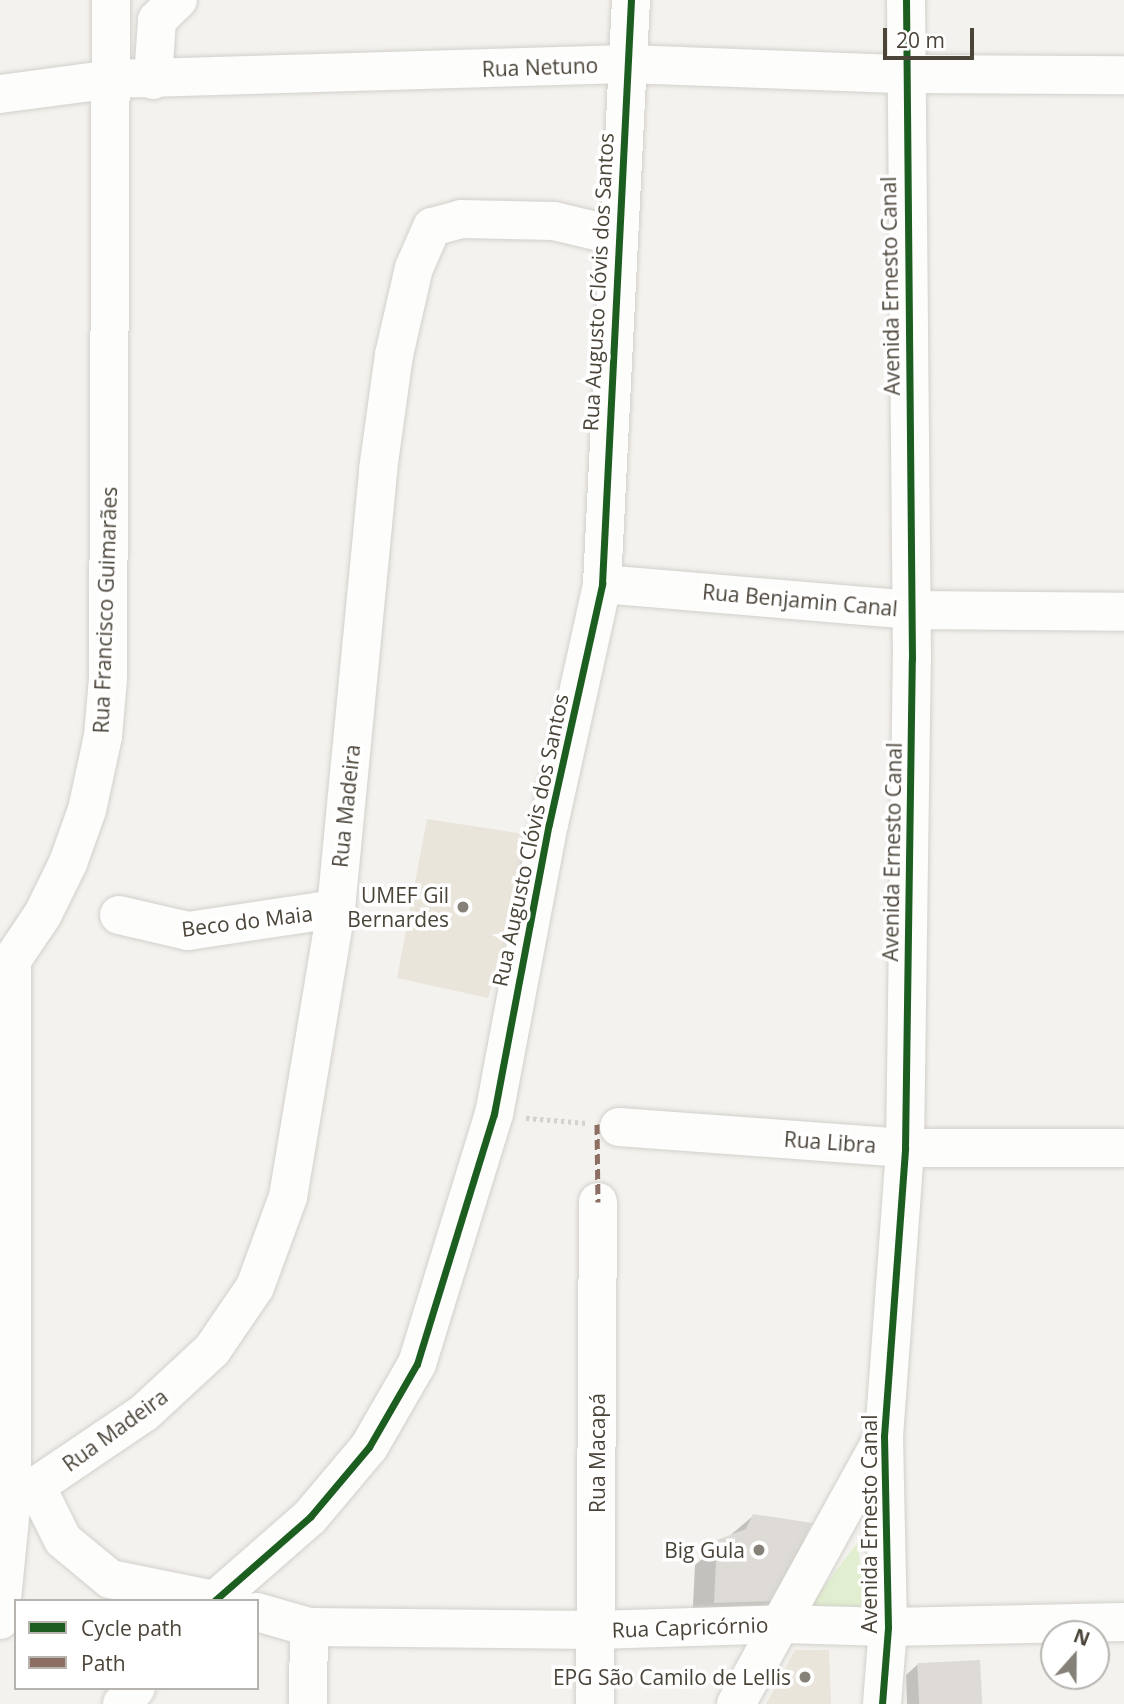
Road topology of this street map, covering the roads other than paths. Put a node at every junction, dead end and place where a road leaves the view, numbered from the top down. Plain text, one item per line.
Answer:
1 (111, 0) edge
2 (178, 0) edge
3 (631, 0) edge
4 (906, 0) edge
5 (627, 64) junction
6 (905, 74) junction
7 (1124, 75) edge
8 (112, 79) junction
9 (153, 80) junction
10 (0, 94) edge
11 (617, 236) junction
12 (602, 584) junction
13 (912, 610) junction
14 (1124, 612) edge
15 (336, 909) junction
16 (119, 915) dead end
17 (6, 970) edge
18 (620, 1127) road end
19 (905, 1148) junction
20 (1124, 1148) edge
21 (598, 1202) dead end
22 (884, 1436) junction
23 (24, 1492) junction
24 (211, 1599) edge
25 (217, 1599) edge
26 (259, 1613) edge
27 (0, 1620) edge
28 (1124, 1622) edge
29 (782, 1624) junction
30 (309, 1627) junction
31 (888, 1627) junction
32 (596, 1630) junction
33 (134, 1690) edge
34 (122, 1704) edge
35 (308, 1704) edge
36 (595, 1704) edge
37 (736, 1704) edge
38 (882, 1704) edge

1 - 8 street, Rua Francisco Guimarães
2 - 9 street
3 - 5 street, Rua Augusto Clóvis dos Santos
4 - 6 street, Avenida Ernesto Canal
5 - 6 street, Rua Netuno
5 - 9 street, Rua Netuno
5 - 11 street, Rua Augusto Clóvis dos Santos
6 - 7 street, Rua Netuno
6 - 13 street, Avenida Ernesto Canal
8 - 9 street, Rua Netuno
8 - 10 street, Rua Netuno
8 - 17 street, Rua Francisco Guimarães
11 - 12 street, Rua Augusto Clóvis dos Santos
11 - 15 street, Rua Madeira
12 - 13 street, Rua Benjamin Canal
12 - 25 street, Rua Augusto Clóvis dos Santos
13 - 14 street, Rua Benjamin Canal
13 - 19 street, Avenida Ernesto Canal
15 - 16 street, Beco do Maia
15 - 23 street, Rua Madeira
17 - 23 street, Rua Francisco Guimarães
18 - 19 street, Rua Libra
19 - 20 street, Rua Libra
19 - 22 street, Avenida Ernesto Canal
21 - 32 street, Rua Macapá
22 - 29 street
22 - 31 street, Avenida Ernesto Canal
23 - 24 street
23 - 27 street, Rua Francisco Guimarães
26 - 30 street, Rua Capricórnio
28 - 31 street, Rua Capricórnio
29 - 31 street, Rua Capricórnio
29 - 32 street, Rua Capricórnio
29 - 37 street
30 - 32 street, Rua Capricórnio
30 - 35 street
31 - 38 street, Avenida Ernesto Canal
32 - 36 street, Rua Macapá
33 - 34 street

